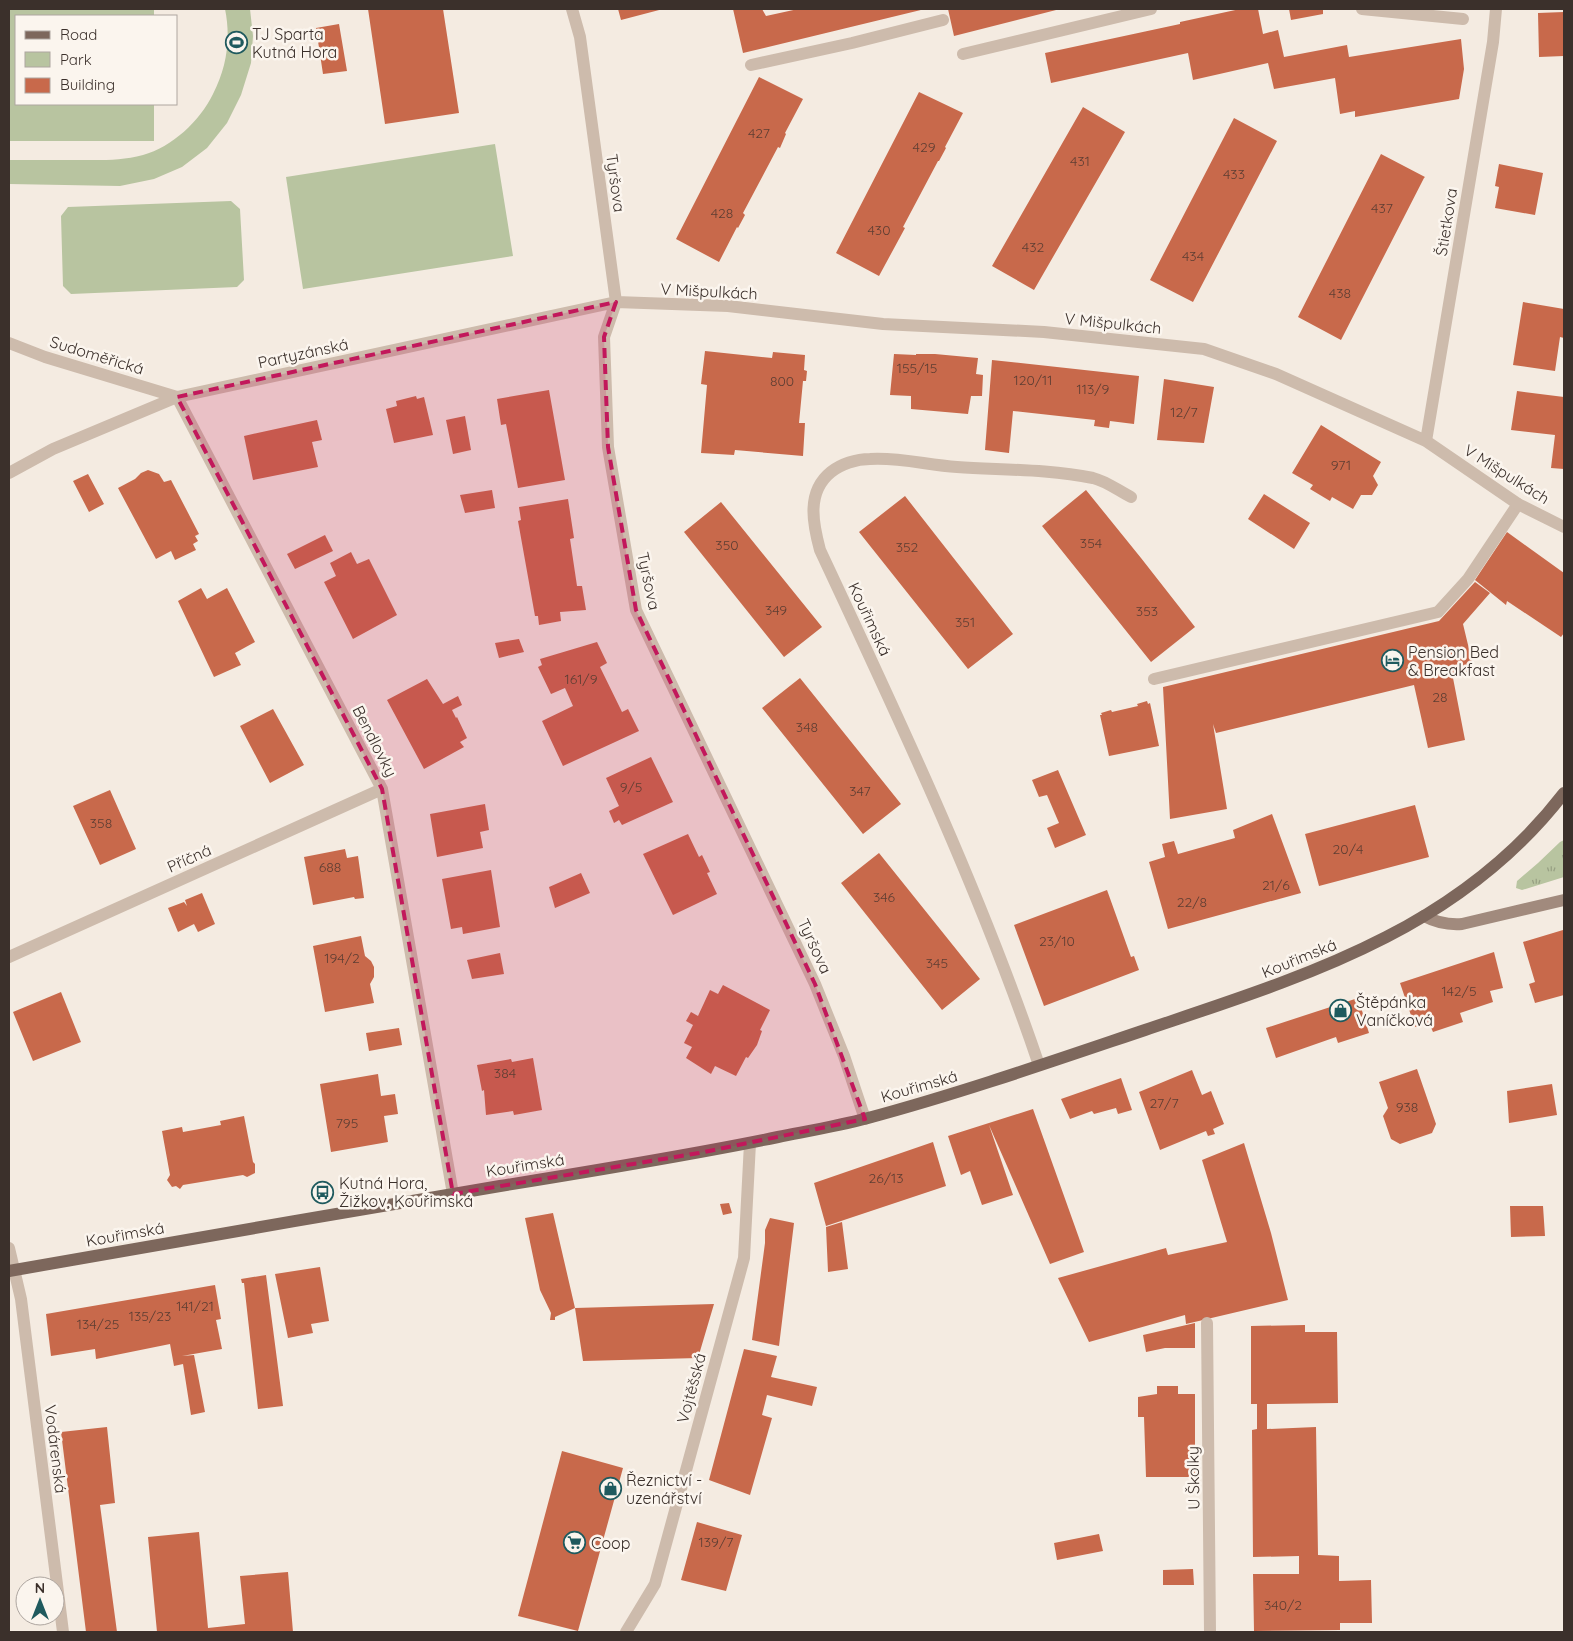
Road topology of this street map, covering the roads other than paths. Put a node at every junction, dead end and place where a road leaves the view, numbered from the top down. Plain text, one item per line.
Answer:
1 (572, 9) edge
2 (1151, 9) edge
3 (1362, 9) edge
4 (1496, 9) edge
5 (1463, 19) dead end
6 (942, 20) dead end
7 (963, 54) dead end
8 (750, 66) dead end
9 (616, 302) junction
10 (9, 343) edge
11 (176, 397) junction
12 (1426, 441) junction
13 (9, 473) edge
14 (1131, 497) dead end
15 (1518, 504) junction
16 (1564, 527) edge
17 (1154, 678) dead end
18 (382, 789) junction
19 (1561, 797) edge
20 (1564, 900) edge
21 (1424, 916) junction
22 (9, 957) edge
23 (1040, 1065) junction
24 (865, 1119) junction
25 (750, 1143) junction
26 (453, 1194) junction
27 (9, 1248) edge
28 (11, 1270) edge
29 (1208, 1323) dead end
30 (63, 1632) edge
31 (626, 1632) edge
32 (1210, 1632) edge

1 - 9 street, Tyršova
2 - 7 street
3 - 5 street
4 - 12 street, Štietkova
6 - 8 street
9 - 11 street, Partyzánská
9 - 12 street, V Mišpulkách
9 - 24 street, Tyršova
10 - 11 street, Sudoměřická
11 - 13 street, Partyzánská
11 - 18 street, Bendlovky
12 - 15 street, V Mišpulkách
14 - 23 street, Kouřimská
15 - 16 street, V Mišpulkách
15 - 17 street
18 - 22 street, Příčná
18 - 26 street, Bendlovky
19 - 21 main road, Kouřimská
20 - 21 street
21 - 23 main road, Kouřimská
23 - 24 main road, Kouřimská
24 - 25 main road, Kouřimská
25 - 26 main road, Kouřimská
25 - 31 street, Vojtěšská
26 - 28 main road, Kouřimská
27 - 28 street, Vodárenská
28 - 30 street, Vodárenská
29 - 32 street, U Školky

